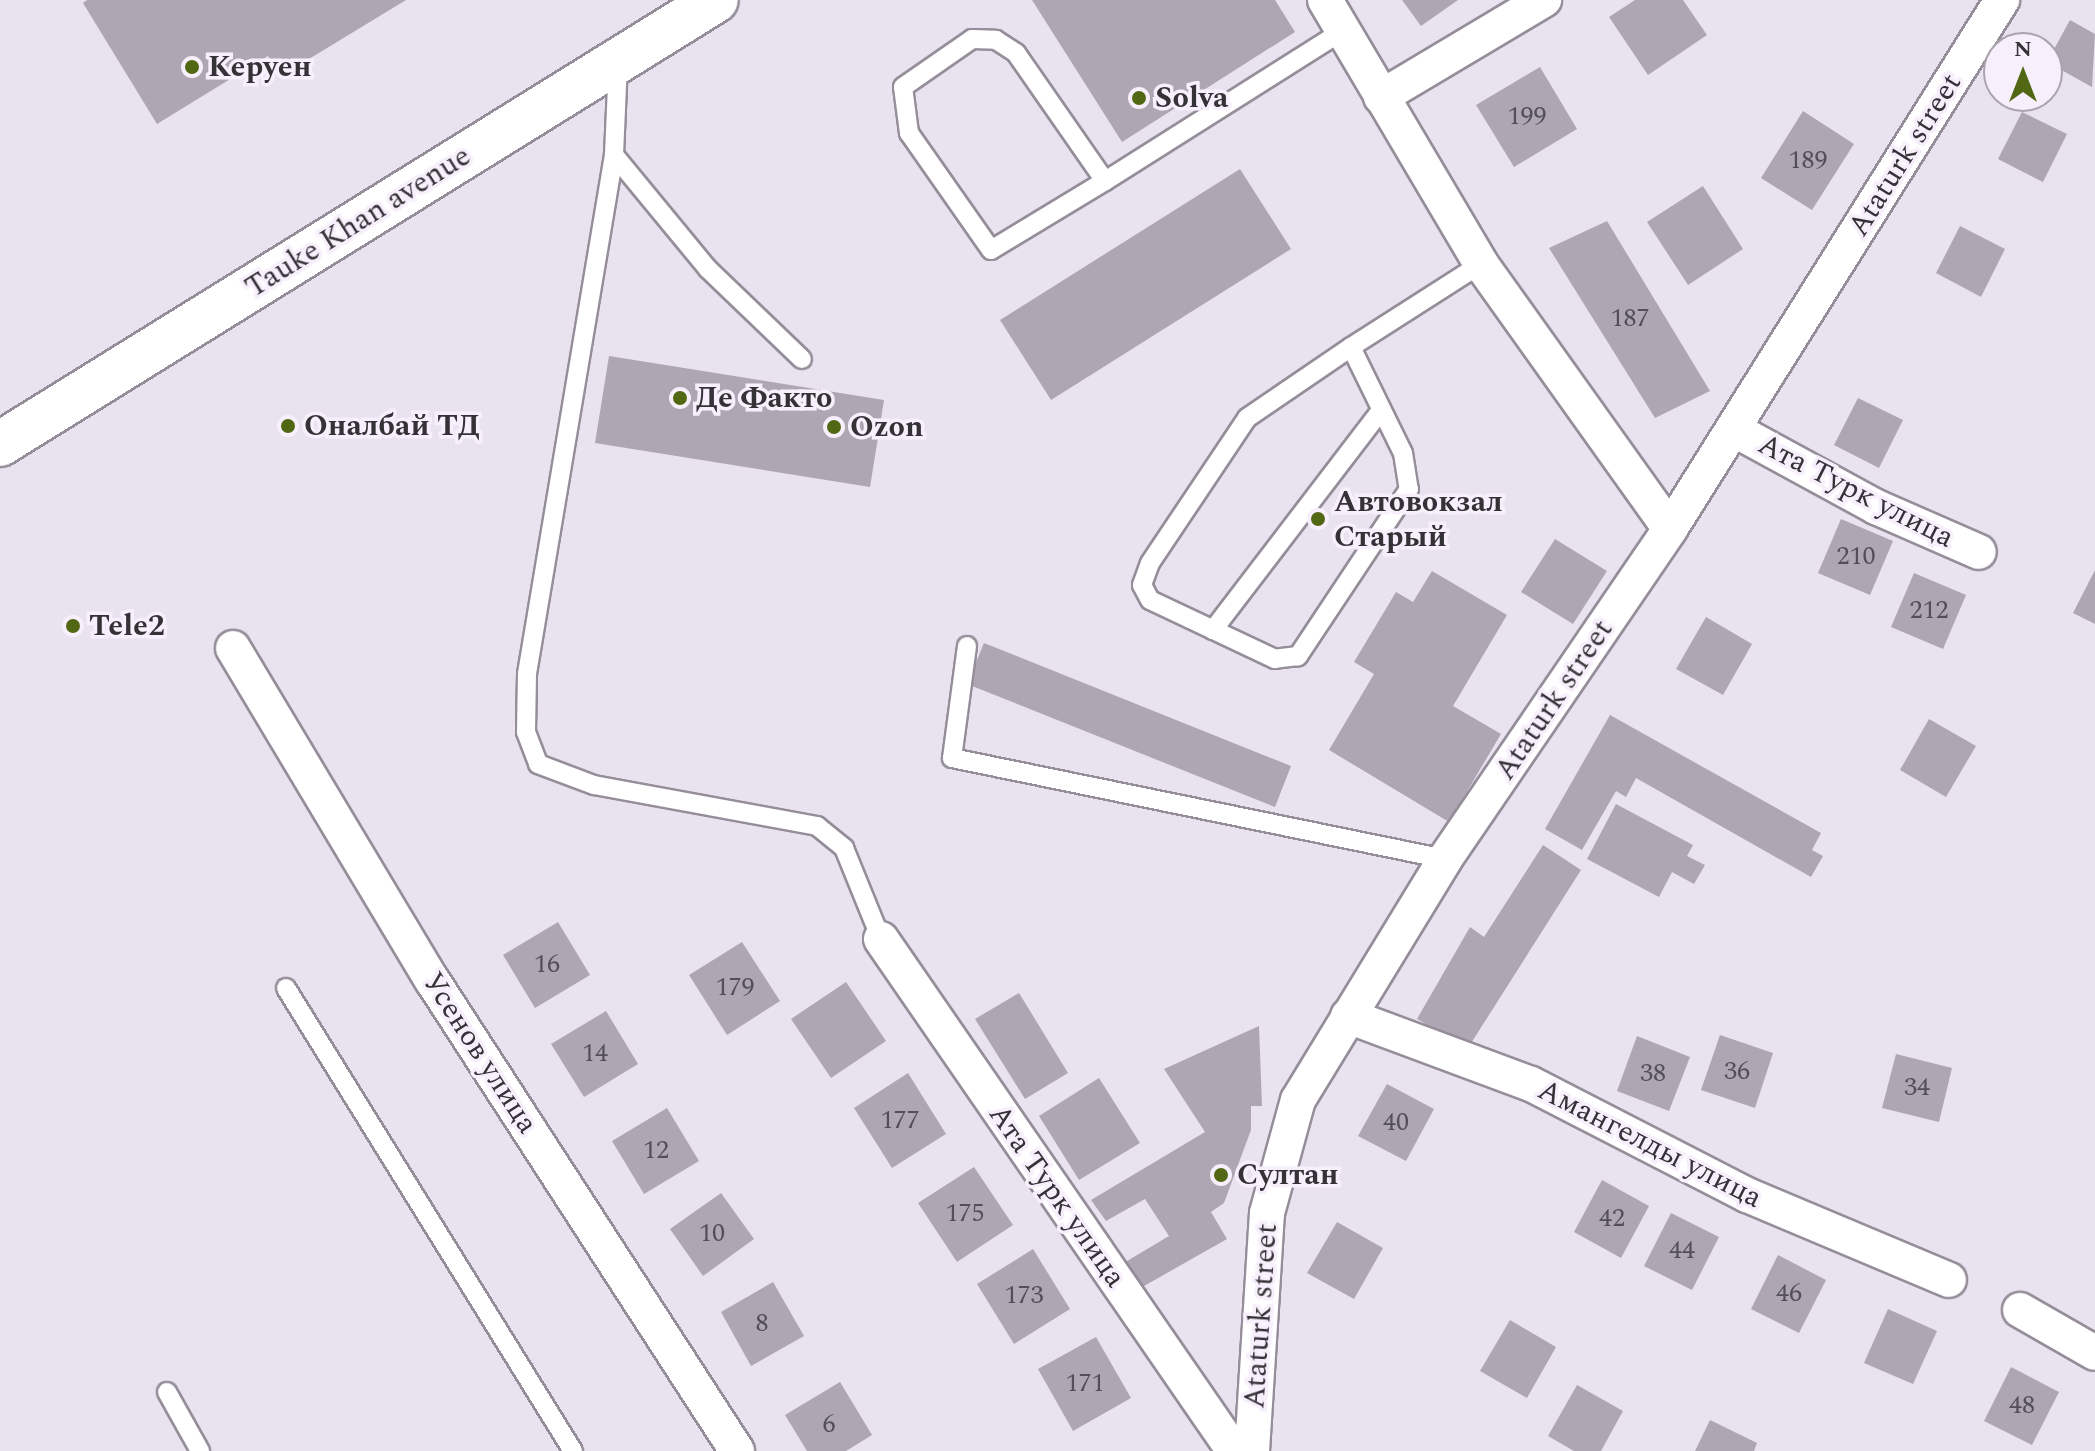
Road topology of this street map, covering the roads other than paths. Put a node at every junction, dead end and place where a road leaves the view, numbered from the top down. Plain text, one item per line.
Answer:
1 (716, 0) edge
2 (1325, 0) edge
3 (1544, 0) edge
4 (2002, 0) edge
5 (1342, 31) junction
6 (618, 60) junction
7 (1381, 97) junction
8 (614, 155) junction
9 (1105, 181) junction
10 (1481, 264) junction
11 (1351, 347) junction
12 (802, 359) dead end
13 (1381, 410) junction
14 (1733, 429) junction
15 (0, 444) edge
16 (1670, 529) junction
17 (1979, 552) dead end
18 (1213, 630) junction
19 (967, 646) dead end
20 (233, 648) dead end
21 (1445, 859) junction
22 (881, 939) joint
23 (286, 988) dead end
24 (1348, 1016) junction
25 (1949, 1280) dead end
26 (2020, 1310) dead end
27 (2095, 1353) edge
28 (167, 1392) dead end
29 (200, 1451) edge
30 (573, 1451) edge
31 (737, 1451) edge
32 (1234, 1451) edge
33 (1252, 1451) edge

1 - 6 street, Tauke Khan avenue
2 - 5 street
3 - 7 street
4 - 14 street, Ataturk street
5 - 7 street
5 - 9 lane
6 - 8 lane
6 - 15 street, Tauke Khan avenue
7 - 10 street
8 - 12 lane
8 - 22 lane
9 - 9 lane
10 - 11 lane
10 - 16 street
11 - 13 lane
11 - 18 lane
13 - 18 lane
13 - 18 lane
14 - 16 street, Ataturk street
14 - 17 street, Ата Турк улица
16 - 21 street, Ataturk street
19 - 21 lane
20 - 31 street, Усенов улица
21 - 24 street, Ataturk street
22 - 32 street, Ата Турк улица
23 - 30 lane
24 - 25 street, Амангелды улица
24 - 33 street, Ataturk street
26 - 27 street
28 - 29 lane

